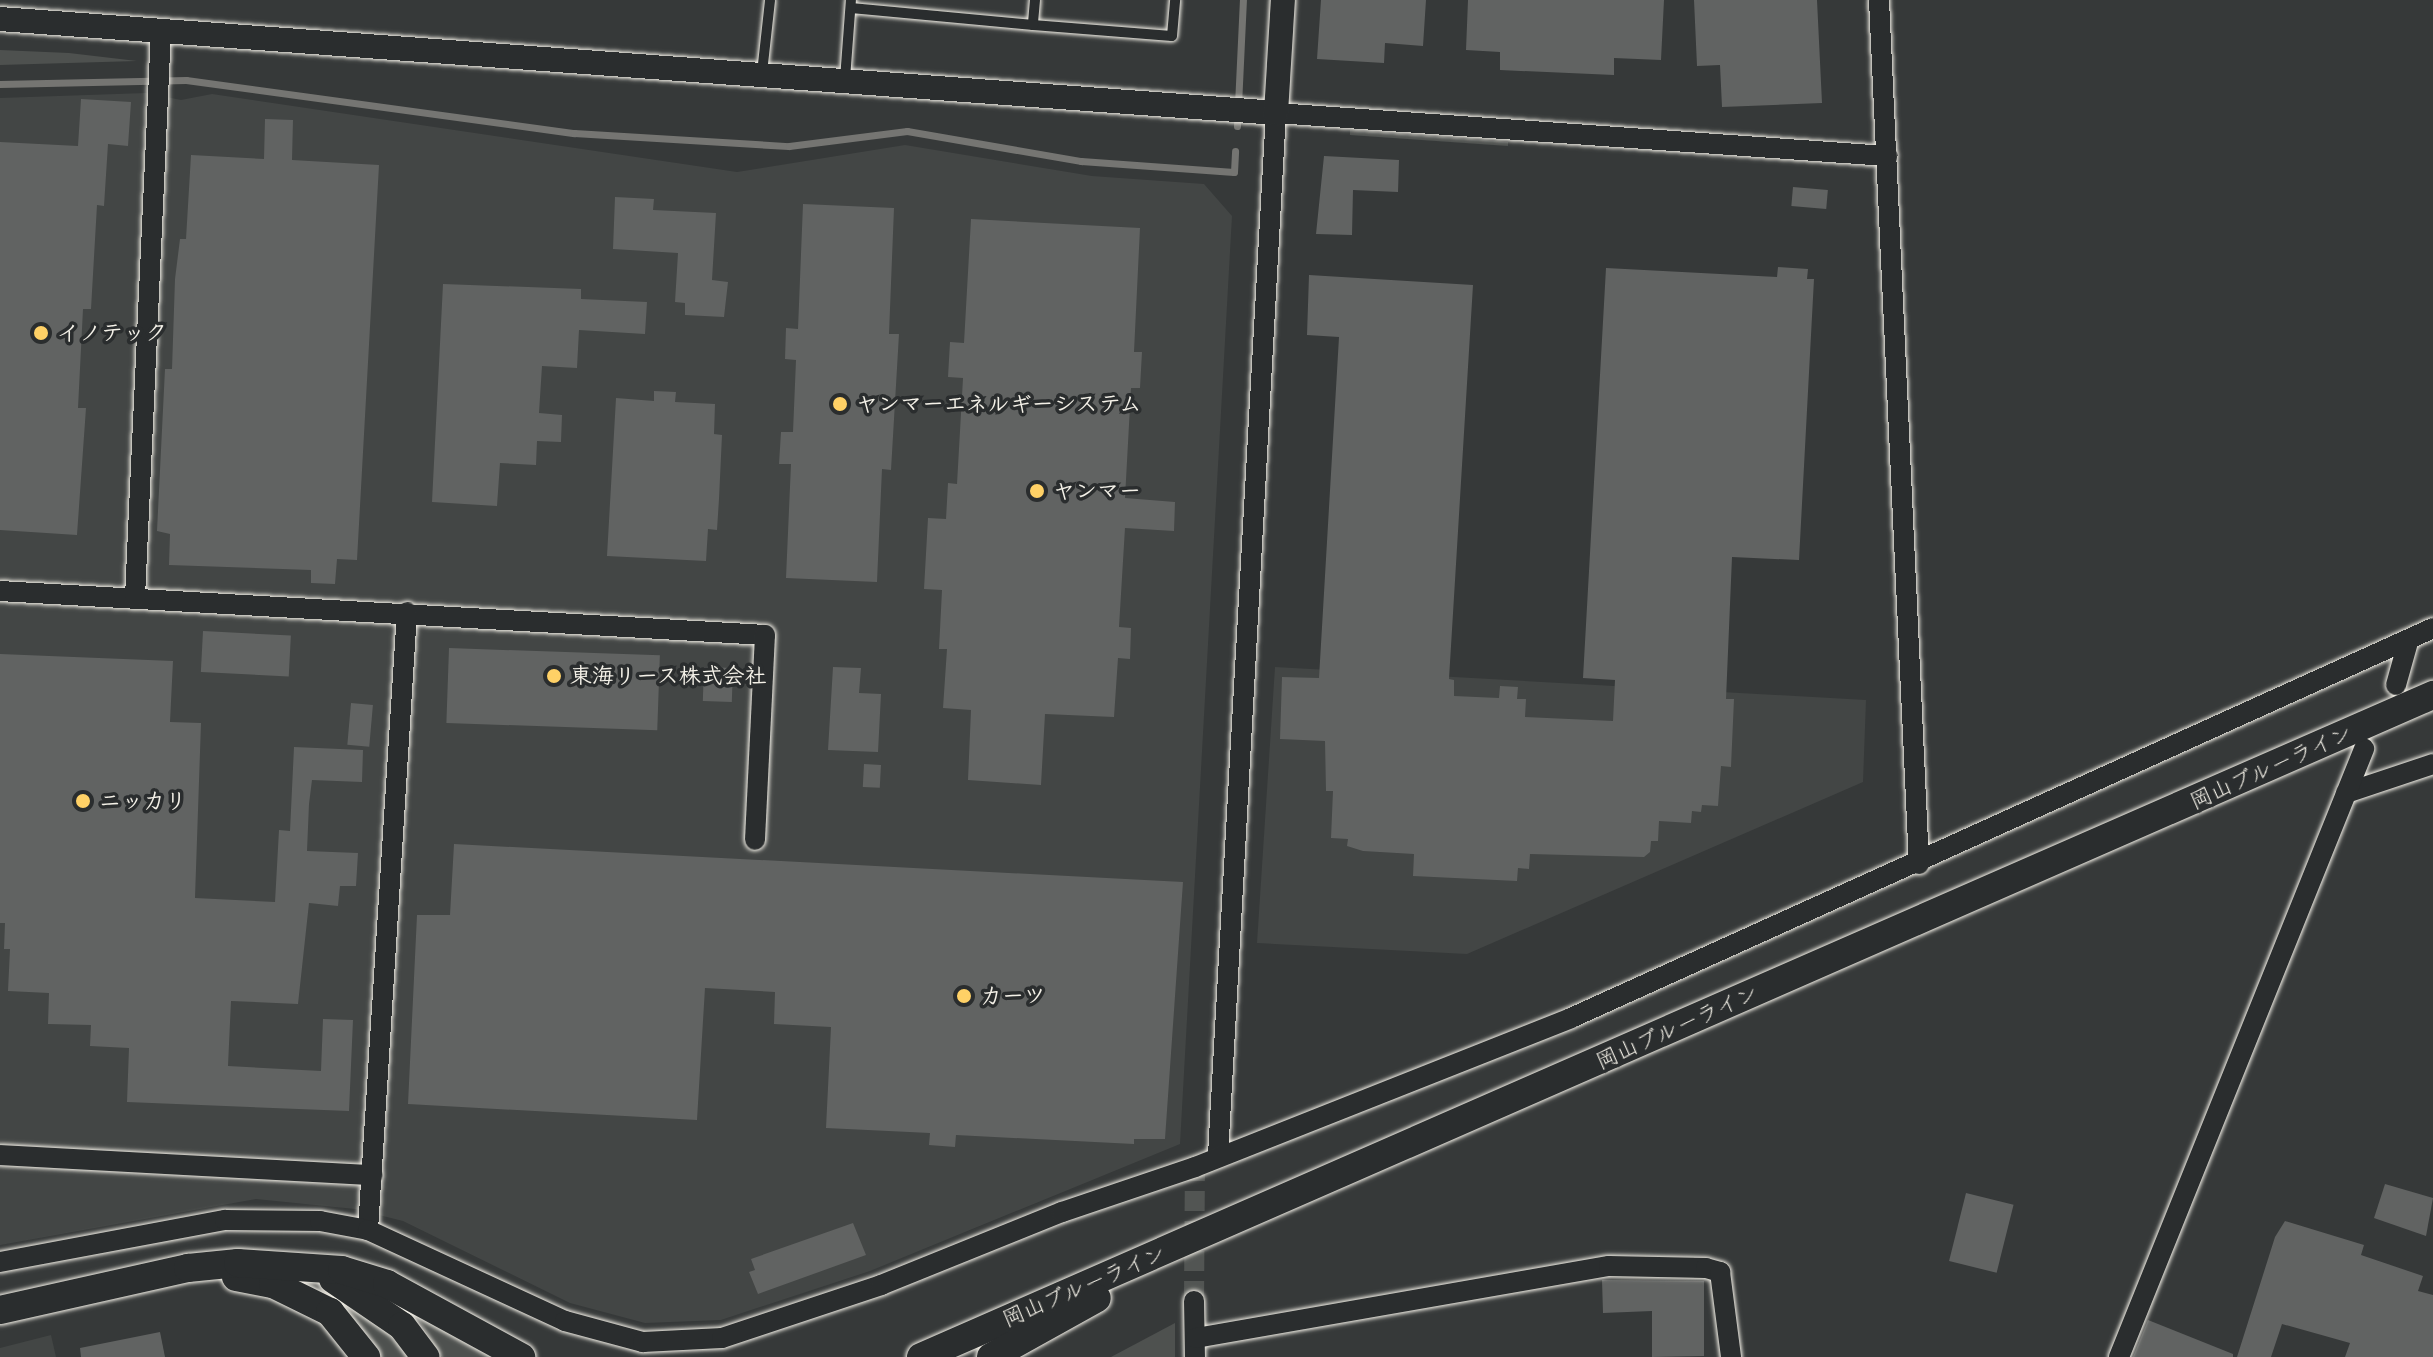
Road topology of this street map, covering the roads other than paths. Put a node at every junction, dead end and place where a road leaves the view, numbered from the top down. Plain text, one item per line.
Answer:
1 (1035, 0) edge
2 (1175, 0) edge
3 (1283, 0) edge
4 (1879, 0) edge
5 (768, 1) edge
6 (851, 4) edge
7 (0, 19) edge
8 (1033, 25) junction
9 (161, 30) junction
10 (762, 73) junction
11 (845, 79) junction
12 (1276, 113) junction
13 (1887, 156) junction
14 (0, 591) edge
15 (135, 597) junction
16 (407, 612) junction
17 (2433, 628) edge
18 (2408, 642) junction
19 (2396, 685) dead end
20 (2433, 695) edge
21 (2364, 749) dead end
22 (2433, 764) edge
23 (2346, 793) junction
24 (755, 840) dead end
25 (1919, 864) junction
26 (0, 1155) edge
27 (1218, 1156) junction
28 (372, 1175) junction
29 (1241, 1218) junction
30 (368, 1230) junction
31 (0, 1262) edge
32 (282, 1265) junction
33 (188, 1268) junction
34 (1194, 1301) tunnel mouth
35 (0, 1310) edge
36 (1195, 1348) edge
37 (366, 1357) edge
38 (425, 1357) edge
39 (521, 1357) edge
40 (921, 1357) edge
41 (991, 1357) edge
42 (1731, 1357) edge
43 (2119, 1357) edge

1 - 8 lane
2 - 8 lane
3 - 12 street
4 - 13 street
5 - 10 lane
6 - 8 lane
6 - 11 lane
7 - 9 street
9 - 10 street
9 - 15 street
10 - 11 street
11 - 12 street
12 - 13 street
12 - 27 street
13 - 25 street
14 - 15 street
15 - 16 street
16 - 24 street
16 - 28 street
17 - 18 street
18 - 19 street
18 - 25 street
20 - 29 main road, 岡山ブルーライン
21 - 23 street
22 - 23 street
23 - 43 street
25 - 27 street
26 - 28 street
27 - 30 street
28 - 30 street
29 - 40 main road, 岡山ブルーライン
29 - 41 main road
30 - 31 street
32 - 33 main road
32 - 38 main road
32 - 39 main road
33 - 35 main road
33 - 37 main road
34 - 36 street
36 - 42 street

